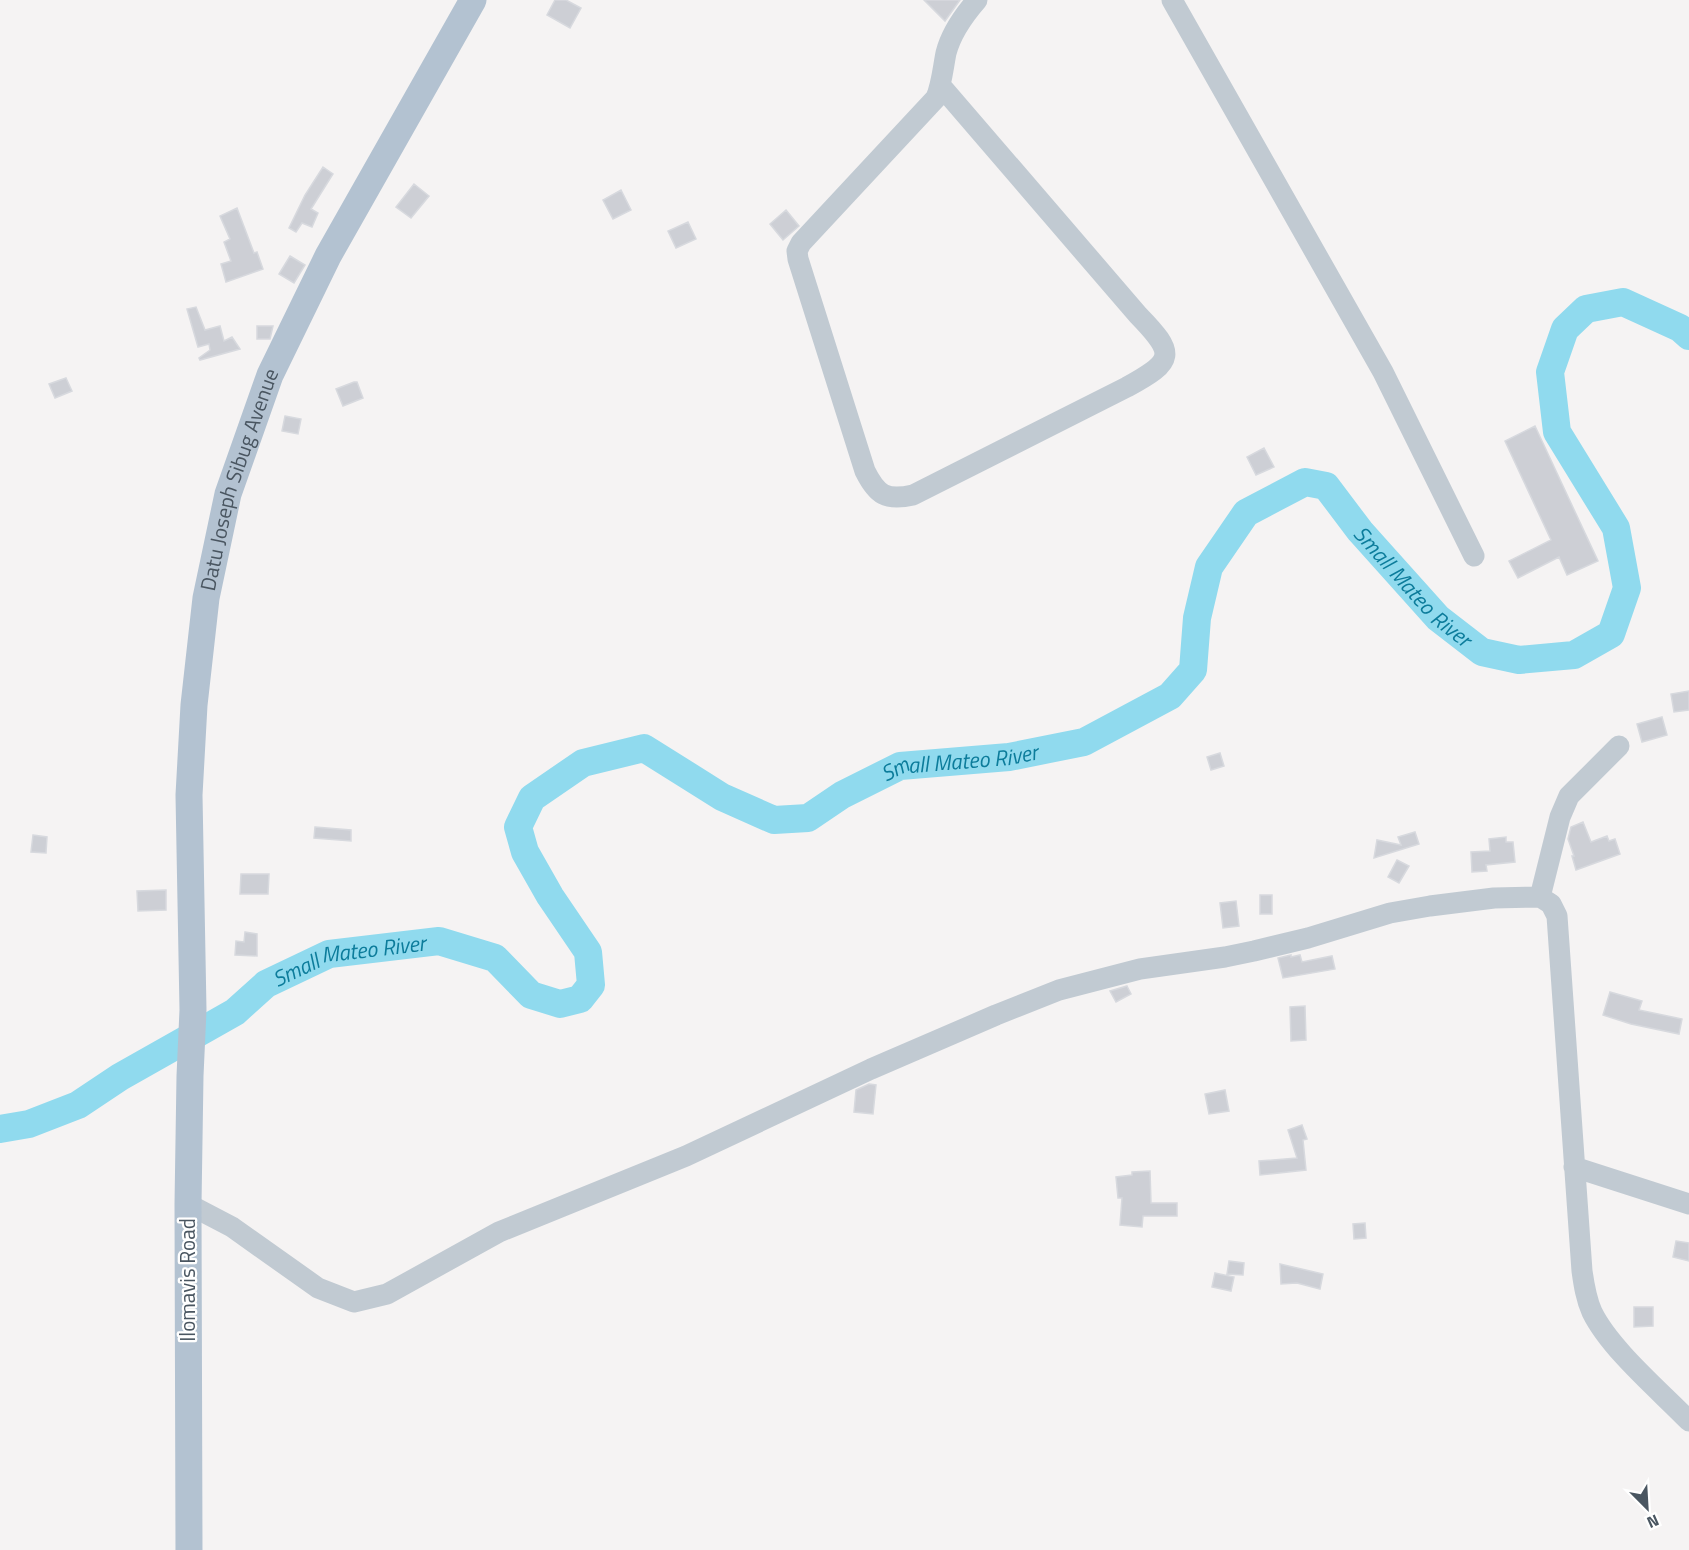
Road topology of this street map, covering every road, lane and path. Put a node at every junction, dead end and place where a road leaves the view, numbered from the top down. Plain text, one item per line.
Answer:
1 (472, 0) edge
2 (977, 0) edge
3 (1172, 0) edge
4 (941, 86) junction
5 (1474, 556) dead end
6 (1619, 746) dead end
7 (1540, 897) junction
8 (193, 1010) joint
9 (1574, 1167) junction
10 (188, 1204) junction
11 (1689, 1204) edge
12 (1689, 1421) edge
13 (189, 1550) edge

1 - 8 main road, Datu Joseph Sibug Avenue
2 - 4 street
3 - 5 street
4 - 4 street
6 - 7 street
7 - 9 street
7 - 10 street
8 - 10 main road, Ilomavis Road
9 - 11 street
9 - 12 street
10 - 13 main road, Ilomavis Road

